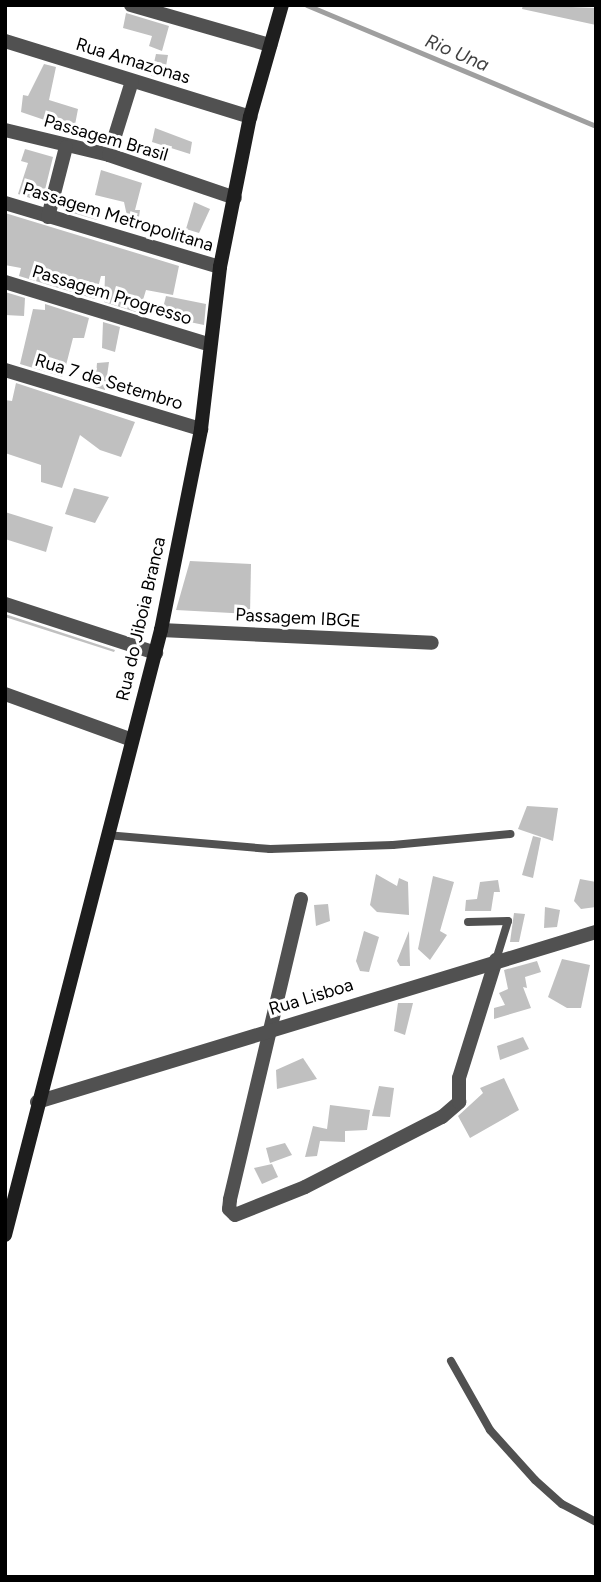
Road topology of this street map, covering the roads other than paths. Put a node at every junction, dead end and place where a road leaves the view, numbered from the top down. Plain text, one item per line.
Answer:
1 (131, 5) edge
2 (281, 12) edge
3 (5, 41) edge
4 (271, 45) junction
5 (132, 81) junction
6 (250, 117) junction
7 (5, 130) edge
8 (66, 147) junction
9 (109, 155) junction
10 (235, 198) junction
11 (5, 203) edge
12 (48, 217) junction
13 (220, 267) junction
14 (5, 282) edge
15 (208, 344) junction
16 (5, 370) edge
17 (201, 429) junction
18 (5, 604) edge
19 (161, 630) junction
20 (432, 643) dead end
21 (156, 653) junction
22 (5, 694) edge
23 (132, 740) junction
24 (510, 834) dead end
25 (106, 835) junction
26 (302, 899) dead end
27 (468, 922) dead end
28 (596, 932) edge
29 (496, 960) junction
30 (270, 1030) junction
31 (37, 1102) junction
32 (5, 1236) edge
33 (452, 1361) dead end
34 (596, 1522) edge

1 - 4 street
2 - 4 main road, Rua do Jiboia Branca
3 - 5 street, Rua Amazonas
4 - 6 main road, Rua do Jiboia Branca
5 - 6 street, Rua Amazonas
5 - 9 street
6 - 10 main road, Rua do Jiboia Branca
7 - 8 street, Passagem Brasil
8 - 9 street, Passagem Brasil
8 - 12 street
9 - 10 street, Passagem Brasil
10 - 13 main road, Rua do Jiboia Branca
11 - 12 street, Passagem Metropolitana
12 - 13 street, Passagem Metropolitana
13 - 15 main road, Rua do Jiboia Branca
14 - 15 street, Passagem Progresso
15 - 17 main road, Rua do Jiboia Branca
16 - 17 street, Rua 7 de Setembro
17 - 19 main road, Rua do Jiboia Branca
18 - 21 street
19 - 20 street, Passagem IBGE
19 - 21 main road, Rua do Jiboia Branca
21 - 23 main road, Rua do Jiboia Branca
22 - 23 street
23 - 25 main road, Rua do Jiboia Branca
24 - 25 lane
25 - 31 main road, Rua do Jiboia Branca
26 - 30 street
27 - 29 lane
28 - 29 street, Rua Lisboa
29 - 30 street, Rua Lisboa
29 - 30 street
30 - 31 street, Rua Lisboa
31 - 32 main road, Rua do Jiboia Branca
33 - 34 lane

